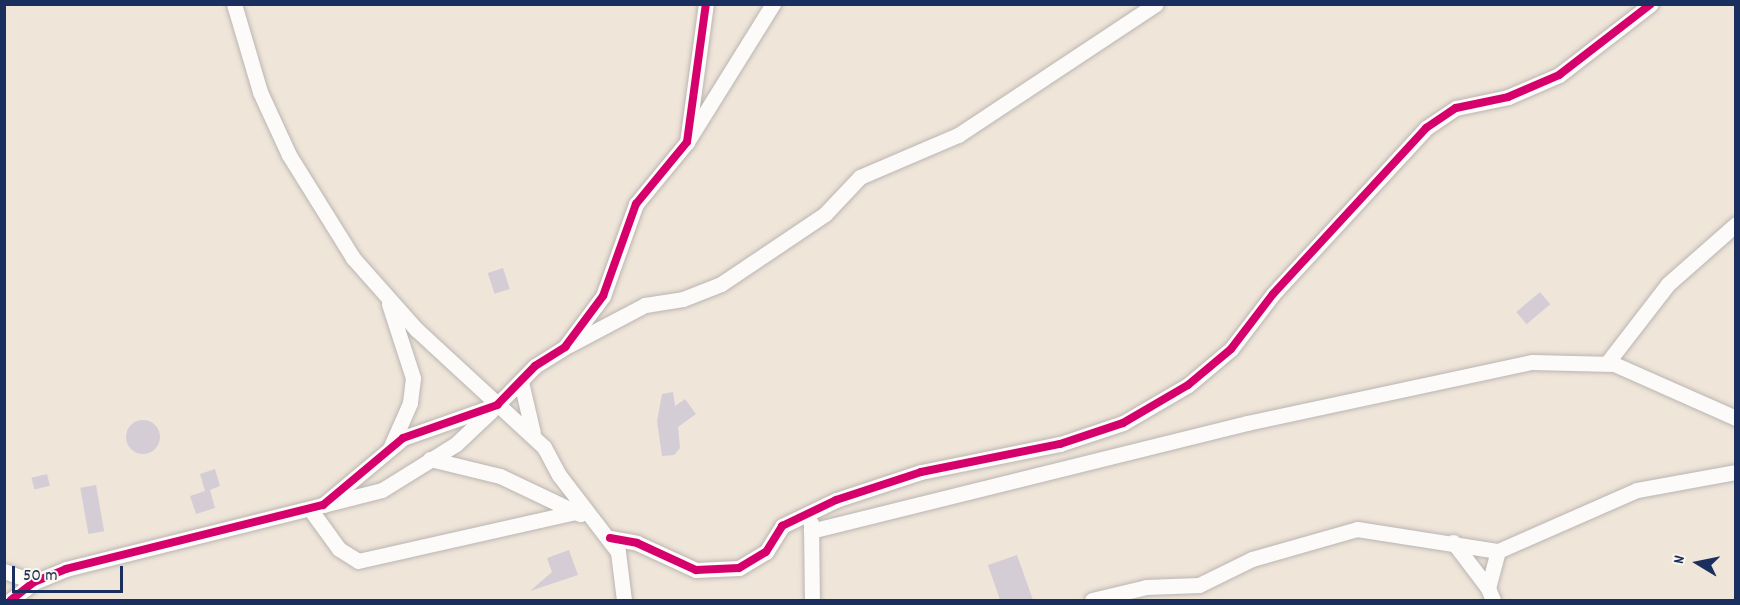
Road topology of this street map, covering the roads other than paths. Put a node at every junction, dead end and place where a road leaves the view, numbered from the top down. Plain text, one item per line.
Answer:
1 (234, 4) edge
2 (706, 4) edge
3 (773, 4) edge
4 (1156, 4) edge
5 (1651, 4) edge
6 (687, 142) junction
7 (1736, 224) edge
8 (386, 296) junction
9 (565, 346) junction
10 (1606, 363) junction
11 (521, 382) junction
12 (494, 408) junction
13 (1736, 418) edge
14 (533, 433) junction
15 (391, 446) junction
16 (430, 459) junction
17 (1736, 472) edge
18 (316, 507) junction
19 (811, 509) junction
20 (574, 512) junction
21 (591, 519) junction
22 (811, 531) junction
23 (610, 538) junction
24 (1453, 542) junction
25 (1498, 551) junction
26 (4, 571) edge
27 (34, 582) junction
28 (1200, 593) edge
29 (1490, 594) edge
30 (12, 600) edge
31 (624, 600) edge
32 (812, 600) edge
33 (1092, 600) edge

1 - 8 street
2 - 6 street
3 - 6 street
4 - 9 street
5 - 19 street
6 - 9 street
7 - 10 street
8 - 12 street
8 - 15 street
9 - 11 street
10 - 13 street
10 - 22 street
11 - 12 street
11 - 14 street
12 - 14 street
12 - 15 street
12 - 16 street
14 - 21 street
15 - 18 street
16 - 18 street
16 - 20 street
17 - 25 street
18 - 20 street
18 - 27 street
19 - 22 street
19 - 23 street
20 - 21 street
21 - 23 street
22 - 32 street
23 - 31 street
24 - 25 street
24 - 28 street
24 - 29 street
25 - 29 street
26 - 27 street
27 - 30 street
28 - 33 street

